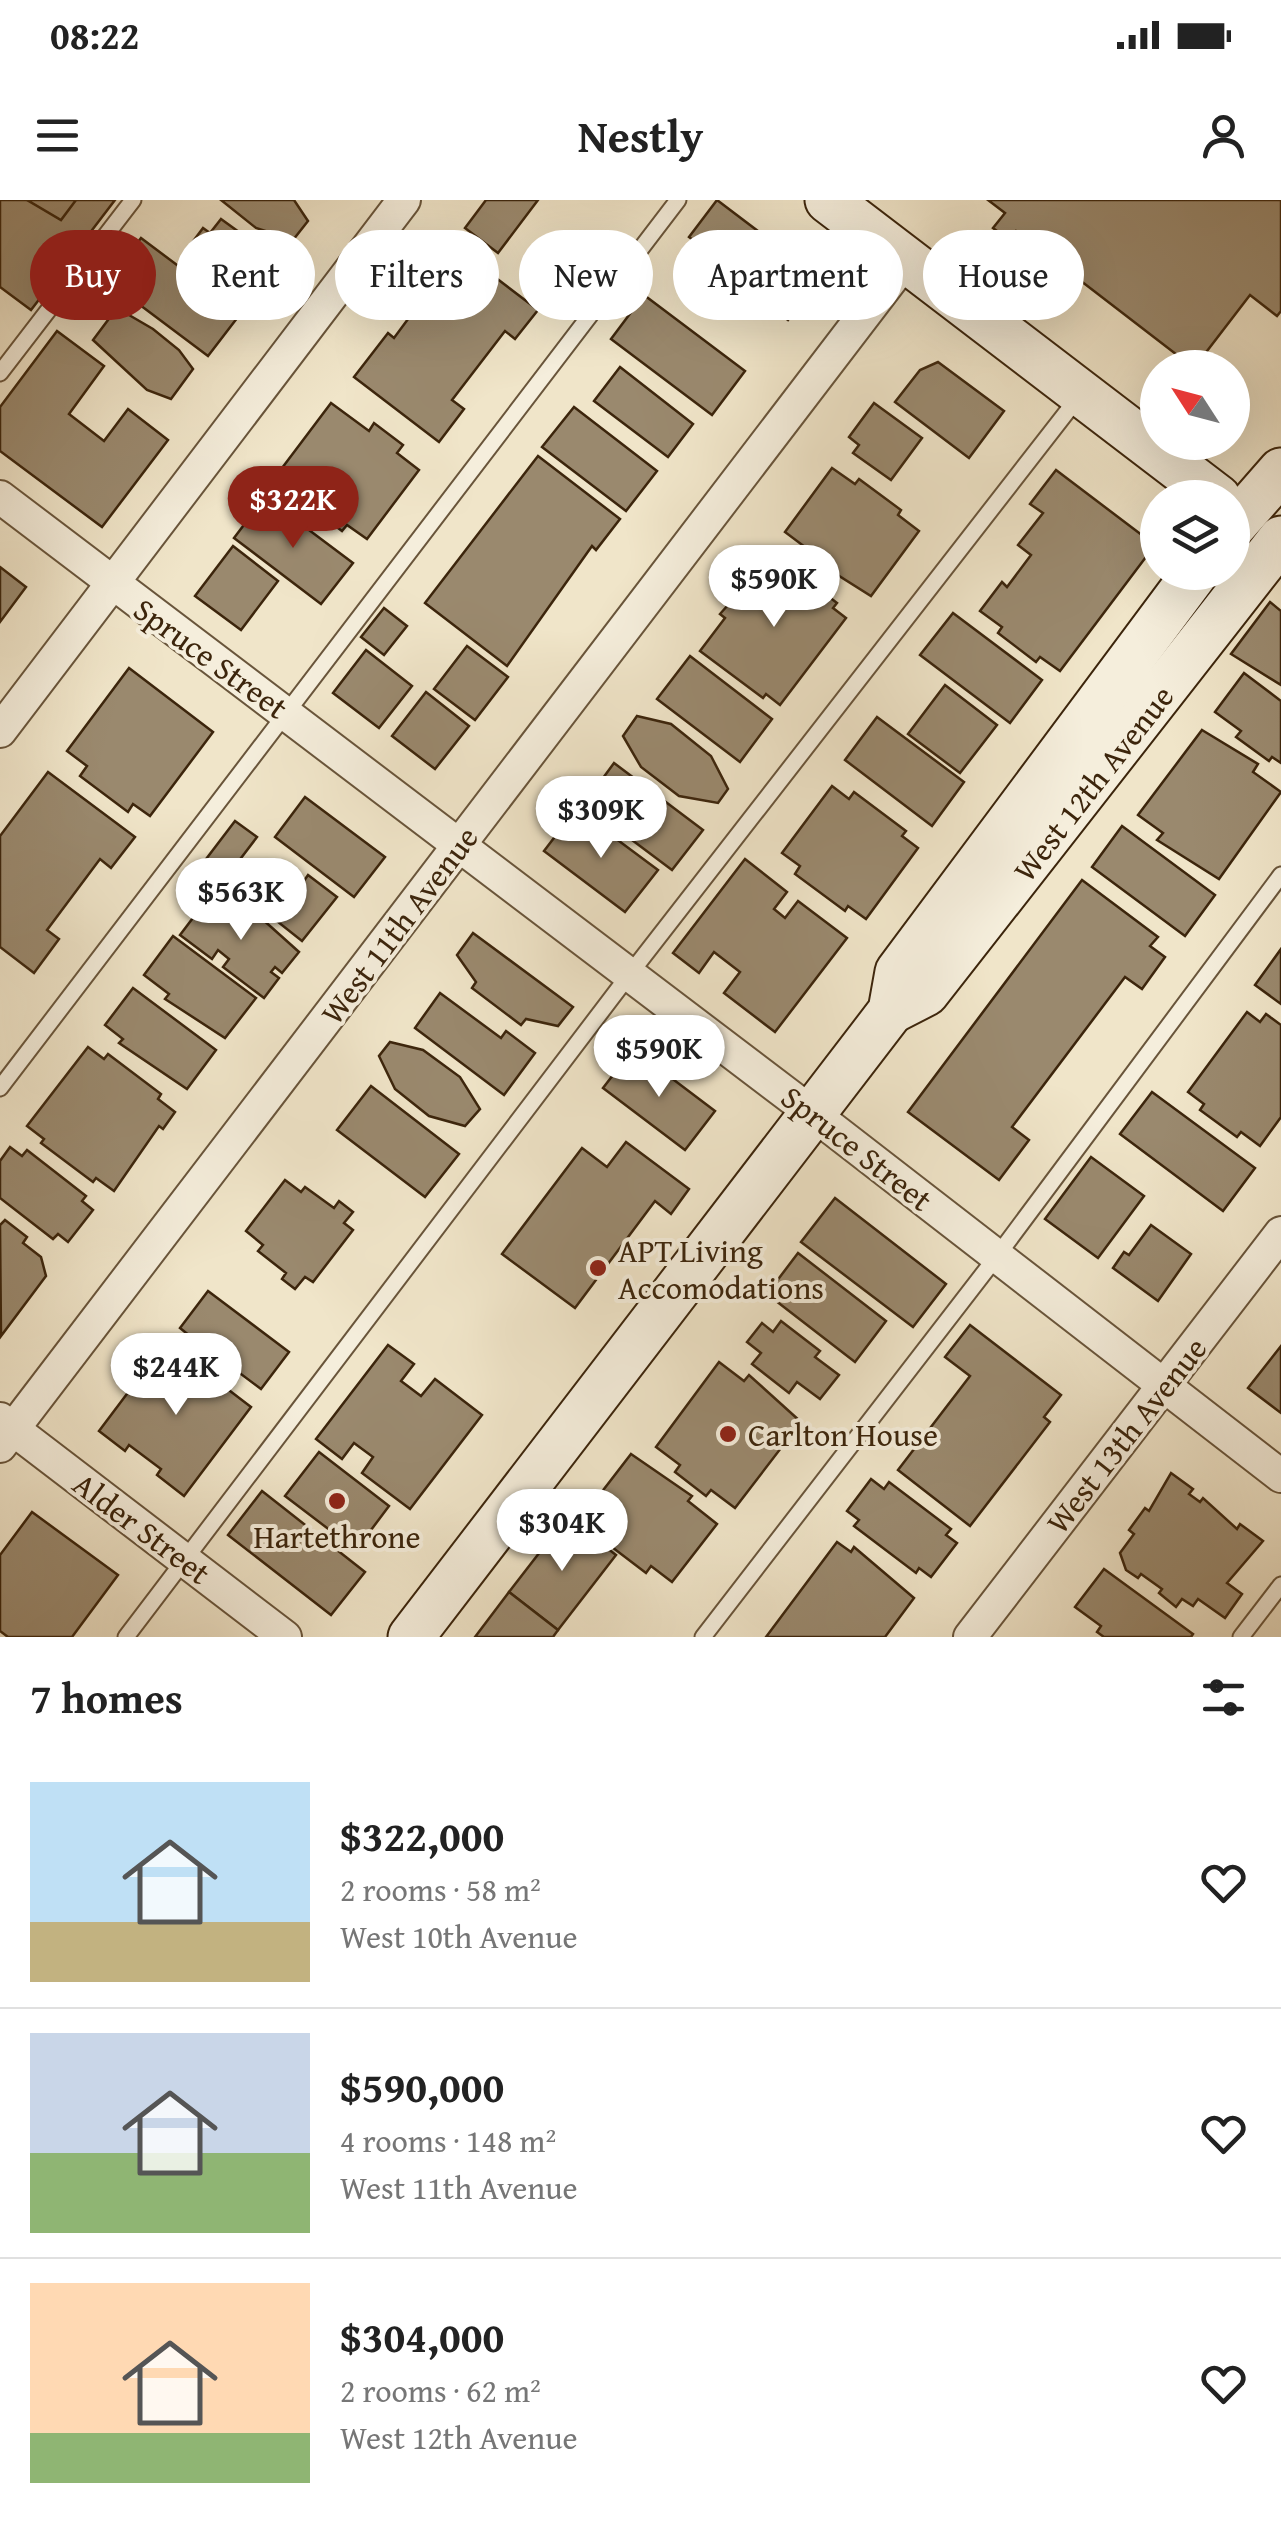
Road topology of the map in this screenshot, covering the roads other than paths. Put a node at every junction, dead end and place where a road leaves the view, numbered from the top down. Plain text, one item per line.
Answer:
1 (133, 200) edge
2 (404, 200) edge
3 (678, 200) edge
4 (828, 200) edge
5 (906, 260) junction
6 (0, 373) edge
7 (1083, 391) junction
8 (1281, 470) edge
9 (1191, 480) edge
10 (0, 497) edge
11 (1250, 497) edge
12 (1250, 525) edge
13 (1280, 543) edge
14 (112, 585) junction
15 (1183, 590) edge
16 (286, 713) junction
17 (0, 732) edge
18 (460, 846) junction
19 (1281, 876) edge
20 (629, 974) junction
21 (890, 1010) junction
22 (0, 1088) edge
23 (812, 1113) junction
24 (1281, 1233) edge
25 (997, 1256) junction
26 (1164, 1386) junction
27 (4, 1431) edge
28 (1281, 1476) edge
29 (184, 1560) junction
30 (1281, 1585) edge
31 (126, 1637) edge
32 (285, 1637) edge
33 (411, 1637) edge
34 (702, 1637) edge
35 (970, 1637) edge
36 (1240, 1637) edge

1 - 6 lane
2 - 14 street
3 - 16 lane
4 - 5 street
5 - 7 street
5 - 18 street, West 11th Avenue
7 - 9 street
7 - 20 lane
8 - 11 street
10 - 14 street, Spruce Street
12 - 13 street
13 - 21 street, West 12th Avenue
14 - 16 street, Spruce Street
14 - 17 street
15 - 21 street, West 12th Avenue
16 - 18 street, Spruce Street
16 - 22 lane
18 - 20 street, Spruce Street
18 - 27 street, West 11th Avenue
19 - 25 lane
20 - 23 street, Spruce Street
20 - 29 lane
21 - 23 street, West 12th Avenue
23 - 25 street, Spruce Street
23 - 33 street, West 12th Avenue
24 - 26 street, West 13th Avenue
25 - 26 street, Spruce Street
25 - 34 lane
26 - 28 street, Spruce Street
26 - 35 street, West 13th Avenue
27 - 29 street, Alder Street
29 - 31 lane
29 - 32 street, Alder Street
30 - 36 lane

